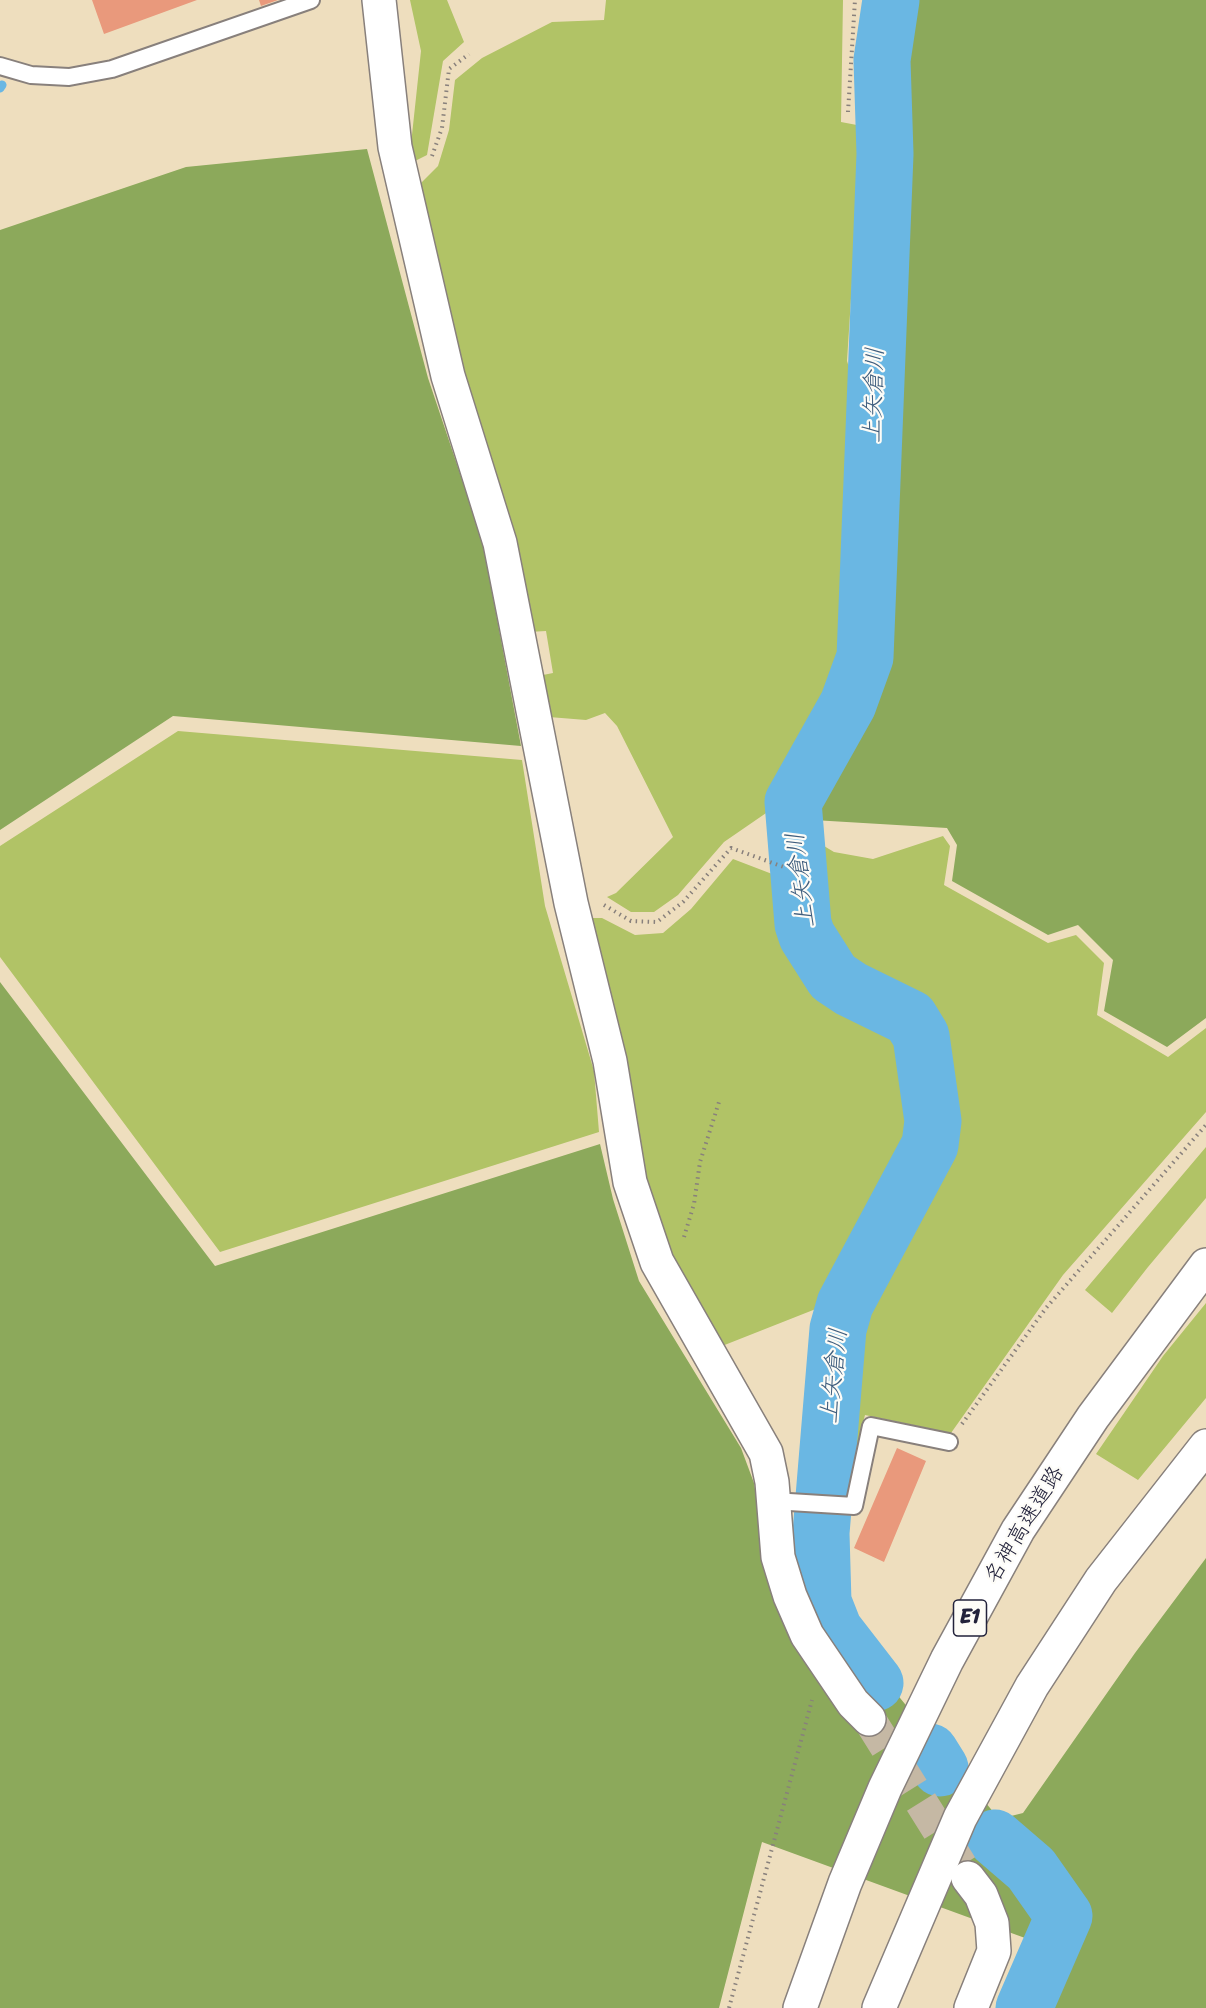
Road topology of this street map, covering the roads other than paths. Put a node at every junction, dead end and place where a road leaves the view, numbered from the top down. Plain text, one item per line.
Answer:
1 (310, 0) edge
2 (379, 0) edge
3 (0, 66) edge
4 (1206, 1265) edge
5 (949, 1442) road end
6 (1206, 1446) edge
7 (780, 1502) junction
8 (869, 1719) tunnel mouth
9 (968, 1878) tunnel mouth
10 (800, 2008) edge
11 (879, 2008) edge
12 (971, 2008) edge

1 - 3 lane
2 - 7 main road
4 - 10 main road, 名神高速道路 / E1
5 - 7 lane
6 - 11 main road
7 - 8 main road
9 - 12 main road

